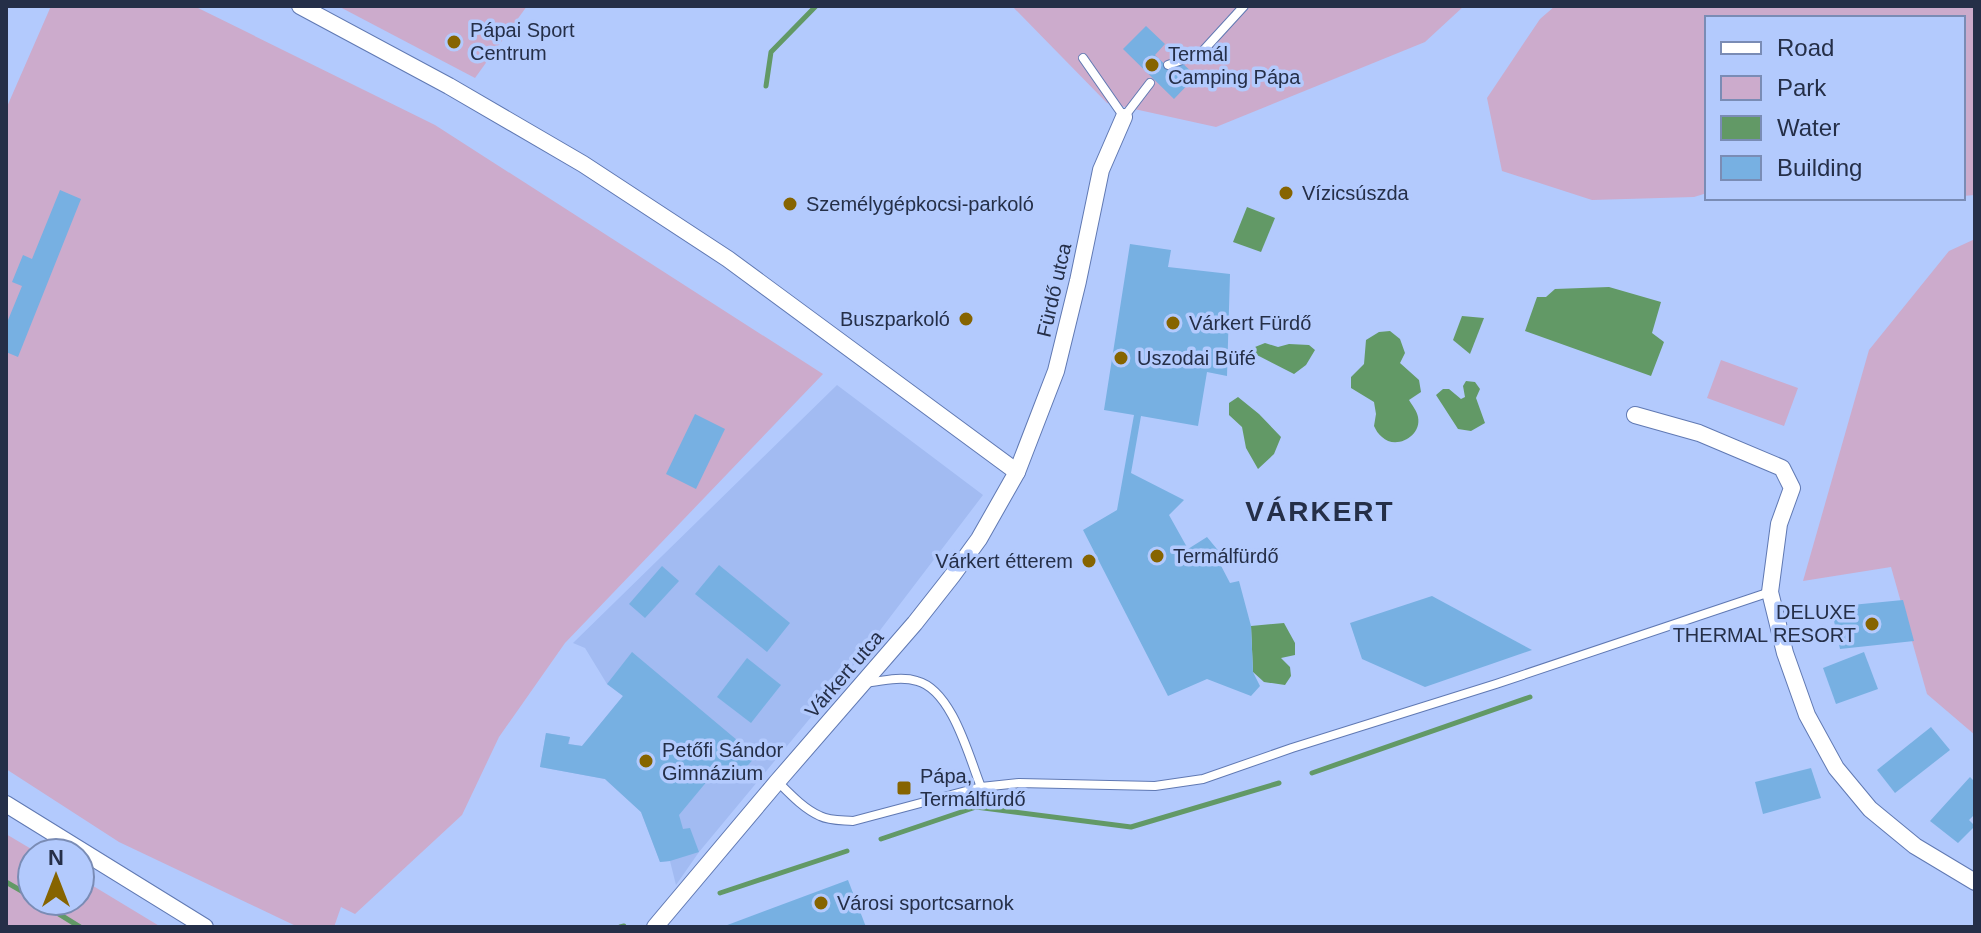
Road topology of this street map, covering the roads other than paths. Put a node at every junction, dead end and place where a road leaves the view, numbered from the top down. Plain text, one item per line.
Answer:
1 (300, 6) edge
2 (1244, 6) edge
3 (1083, 58) dead end
4 (1168, 65) dead end
5 (1150, 83) dead end
6 (1124, 117) junction
7 (1635, 415) dead end
8 (1017, 472) junction
9 (1770, 592) junction
10 (862, 683) junction
11 (777, 782) junction
12 (981, 787) junction
13 (6, 804) edge
14 (1975, 882) edge
15 (205, 927) edge
16 (655, 927) edge

1 - 8 street
2 - 4 lane
3 - 6 lane
5 - 6 lane
6 - 8 street, Fürdő utca
7 - 9 street
8 - 10 street, Várkert utca
9 - 12 lane
9 - 14 street
10 - 11 street, Várkert utca
10 - 12 lane
11 - 12 lane
11 - 16 street, Várkert utca
13 - 15 street

